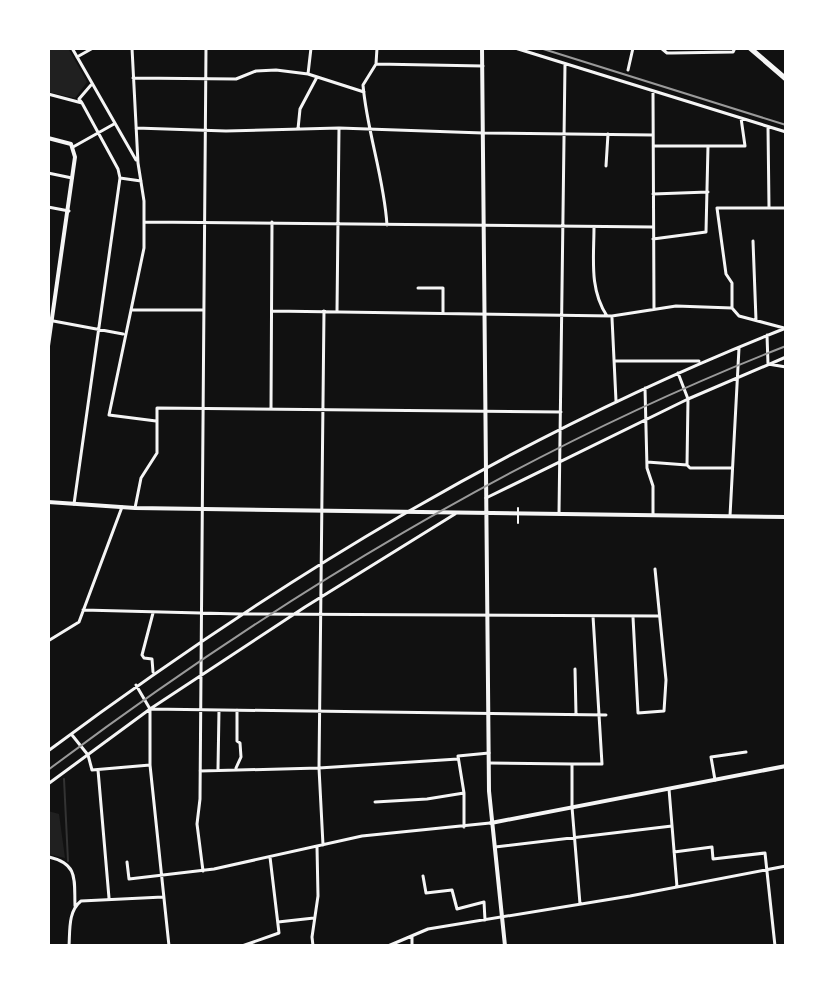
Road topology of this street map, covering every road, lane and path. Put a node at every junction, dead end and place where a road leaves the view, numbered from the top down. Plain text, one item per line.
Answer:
1 (72, 48) edge
2 (93, 48) edge
3 (132, 48) edge
4 (206, 48) edge
5 (311, 48) edge
6 (377, 48) edge
7 (482, 48) edge
8 (515, 48) edge
9 (633, 48) edge
10 (661, 48) edge
11 (735, 48) edge
12 (750, 48) edge
13 (672, 50) edge
14 (77, 57) junction
15 (376, 64) junction
16 (565, 64) junction
17 (483, 66) junction
18 (628, 70) dead end
19 (308, 74) junction
20 (317, 77) junction
21 (133, 78) junction
22 (786, 78) edge
23 (206, 79) junction
24 (91, 85) junction
25 (364, 92) junction
26 (653, 92) junction
27 (48, 94) edge
28 (82, 103) junction
29 (741, 118) junction
30 (114, 124) junction
31 (768, 126) junction
32 (136, 128) junction
33 (339, 128) junction
34 (298, 129) junction
35 (371, 129) junction
36 (206, 130) junction
37 (786, 132) edge
38 (98, 133) junction
39 (483, 133) junction
40 (564, 134) junction
41 (608, 134) junction
42 (653, 135) junction
43 (48, 138) edge
44 (654, 146) junction
45 (708, 146) junction
46 (73, 147) junction
47 (138, 163) junction
48 (606, 166) dead end
49 (48, 173) edge
50 (72, 178) junction
51 (120, 178) junction
52 (141, 181) junction
53 (708, 192) junction
54 (653, 194) junction
55 (48, 207) edge
56 (769, 207) junction
57 (707, 208) junction
58 (717, 208) junction
59 (786, 208) edge
60 (69, 211) junction
61 (145, 222) junction
62 (205, 222) junction
63 (272, 222) junction
64 (337, 223) junction
65 (387, 225) junction
66 (484, 225) junction
67 (563, 226) junction
68 (594, 226) junction
69 (653, 227) junction
70 (653, 239) junction
71 (753, 241) dead end
72 (418, 288) dead end
73 (732, 308) junction
74 (654, 309) junction
75 (132, 310) junction
76 (203, 310) junction
77 (272, 311) junction
78 (324, 311) junction
79 (337, 312) junction
80 (443, 312) junction
81 (485, 314) junction
82 (562, 316) junction
83 (609, 316) junction
84 (756, 320) junction
85 (50, 321) edge
86 (786, 328) edge
87 (97, 331) junction
88 (124, 335) junction
89 (767, 335) junction
90 (48, 346) edge
91 (739, 347) junction
92 (786, 357) edge
93 (615, 361) junction
94 (704, 361) junction
95 (768, 364) junction
96 (786, 367) edge
97 (678, 373) junction
98 (738, 377) junction
99 (645, 388) junction
100 (688, 399) junction
101 (616, 401) junction
102 (203, 408) junction
103 (271, 409) junction
104 (323, 410) junction
105 (485, 410) junction
106 (561, 412) junction
107 (647, 418) junction
108 (156, 421) junction
109 (561, 429) junction
110 (559, 460) junction
111 (647, 462) junction
112 (687, 465) junction
113 (486, 467) junction
114 (731, 468) junction
115 (486, 498) junction
116 (48, 502) edge
117 (74, 504) junction
118 (122, 507) junction
119 (135, 508) junction
120 (518, 508) dead end
121 (203, 509) junction
122 (323, 510) junction
123 (406, 512) junction
124 (459, 512) junction
125 (486, 513) junction
126 (559, 514) junction
127 (653, 515) junction
128 (730, 516) junction
129 (786, 517) edge
130 (518, 523) dead end
131 (323, 561) junction
132 (655, 569) dead end
133 (322, 597) junction
134 (83, 610) junction
135 (153, 613) junction
136 (201, 613) junction
137 (240, 614) junction
138 (488, 614) junction
139 (294, 615) junction
140 (322, 615) junction
141 (593, 616) junction
142 (658, 616) junction
143 (633, 617) junction
144 (201, 639) junction
145 (48, 641) edge
146 (575, 669) dead end
147 (153, 672) junction
148 (201, 676) junction
149 (136, 685) junction
150 (150, 709) junction
151 (200, 709) junction
152 (219, 710) junction
153 (237, 710) junction
154 (489, 711) junction
155 (321, 712) junction
156 (576, 714) junction
157 (600, 714) junction
158 (606, 715) dead end
159 (71, 733) junction
160 (48, 751) edge
161 (746, 752) dead end
162 (489, 753) junction
163 (88, 755) junction
164 (458, 759) junction
165 (489, 763) junction
166 (572, 764) junction
167 (150, 765) junction
168 (786, 766) edge
169 (236, 768) junction
170 (319, 768) junction
171 (218, 769) junction
172 (98, 770) junction
173 (200, 771) junction
174 (715, 780) junction
175 (48, 784) edge
176 (669, 789) junction
177 (464, 793) junction
178 (375, 802) dead end
179 (572, 807) junction
180 (491, 823) junction
181 (672, 826) junction
182 (464, 827) junction
183 (574, 836) junction
184 (320, 846) junction
185 (495, 847) junction
186 (674, 852) junction
187 (270, 856) junction
188 (48, 857) edge
189 (127, 862) dead end
190 (48, 864) edge
191 (786, 866) edge
192 (767, 869) junction
193 (203, 871) junction
194 (161, 876) junction
195 (423, 876) dead end
196 (677, 887) junction
197 (163, 897) junction
198 (109, 898) junction
199 (580, 904) junction
200 (75, 906) junction
201 (314, 918) junction
202 (502, 918) junction
203 (485, 920) junction
204 (278, 922) junction
205 (412, 936) junction
206 (69, 946) edge
207 (169, 946) edge
208 (242, 946) edge
209 (313, 946) edge
210 (388, 946) edge
211 (412, 946) edge
212 (505, 946) edge
213 (775, 946) edge

1 - 14 street
2 - 14 street
3 - 21 street
4 - 23 street
5 - 19 street
6 - 15 street
7 - 17 street
8 - 16 street
9 - 18 street
10 - 13 street
11 - 13 street
12 - 22 main road
14 - 24 street
15 - 17 street
15 - 25 street
16 - 26 street
16 - 40 street
17 - 39 street
19 - 20 street
19 - 23 street
20 - 25 street
20 - 34 street
21 - 23 street
21 - 32 street
23 - 36 street
24 - 28 street
24 - 30 street
25 - 35 street
26 - 29 street
26 - 42 street
27 - 28 street
28 - 38 street
29 - 31 street
29 - 45 street
30 - 38 street
30 - 47 street
31 - 37 street
31 - 56 street
32 - 36 street
32 - 47 street
33 - 34 street
33 - 35 street
33 - 64 street
34 - 36 street
35 - 39 street
35 - 65 street
36 - 62 street
38 - 46 street
38 - 51 street
39 - 40 street
39 - 66 street
40 - 41 street
40 - 67 street
41 - 42 street
41 - 48 street
42 - 44 street
43 - 46 street
44 - 45 street
44 - 54 street
45 - 53 street
46 - 50 street
47 - 52 street
49 - 50 street
50 - 60 street
51 - 52 street
51 - 87 street
52 - 61 street
53 - 54 street
53 - 57 street
54 - 69 street
55 - 60 street
56 - 58 street
56 - 59 street
57 - 58 street
57 - 70 street
58 - 73 street
60 - 85 street
61 - 62 street
61 - 75 street
62 - 63 street
62 - 76 street
63 - 64 street
63 - 77 street
64 - 65 street
64 - 79 street
65 - 66 street
66 - 67 street
66 - 81 street
67 - 68 street
67 - 82 street
68 - 69 street
68 - 83 street
69 - 70 street
70 - 74 street
71 - 84 street
72 - 80 street
73 - 74 street
73 - 84 street
74 - 83 street
75 - 76 street
75 - 88 street
76 - 102 street
77 - 78 street
77 - 103 street
78 - 79 street
78 - 104 street
79 - 80 street
80 - 81 street
81 - 82 street
81 - 105 street
82 - 83 street
82 - 106 street
83 - 93 street
84 - 86 street
85 - 87 street
85 - 90 street
86 - 89 street
87 - 88 street
87 - 117 street
88 - 108 street
89 - 91 street
89 - 95 street
91 - 94 street
91 - 98 street
92 - 95 street
93 - 94 street
93 - 101 street
94 - 97 street
95 - 96 street
95 - 98 street
97 - 99 street
97 - 100 street
98 - 100 street
98 - 114 street
99 - 101 street
99 - 107 street
100 - 107 street
100 - 112 street
101 - 109 street
102 - 103 street
102 - 108 street
102 - 121 street
103 - 104 street
104 - 105 street
104 - 122 street
105 - 106 street
105 - 113 street
106 - 109 street
107 - 110 street
107 - 111 street
108 - 119 street
109 - 110 street
109 - 113 street
110 - 115 street
110 - 126 street
111 - 112 street
111 - 127 street
112 - 114 street
113 - 115 street
113 - 123 street
114 - 128 street
115 - 125 street
116 - 117 street
117 - 118 street
118 - 119 street
118 - 134 street
119 - 121 street
120 - 130 street
121 - 122 street
121 - 136 street
122 - 123 street
122 - 131 street
123 - 124 street
123 - 131 street
124 - 125 street
124 - 133 street
125 - 126 street
125 - 138 street
126 - 127 street
127 - 128 street
128 - 129 street
131 - 133 street
131 - 137 street
132 - 142 street
133 - 139 street
133 - 140 street
134 - 135 street
134 - 145 street
135 - 136 street
135 - 147 street
136 - 137 street
136 - 144 street
137 - 139 street
137 - 144 street
138 - 140 street
138 - 141 street
138 - 154 street
139 - 140 street
139 - 148 street
140 - 155 street
141 - 143 street
141 - 157 street
142 - 143 street
142 - 143 street
144 - 147 street
144 - 148 street
146 - 156 street
147 - 149 street
148 - 150 street
148 - 151 street
149 - 150 street
149 - 159 street
150 - 151 street
150 - 163 street
150 - 167 street
151 - 152 street
151 - 173 street
152 - 153 street
152 - 171 street
153 - 155 street
153 - 169 street
154 - 155 street
154 - 156 street
154 - 162 street
155 - 170 street
156 - 157 street
157 - 158 street
157 - 166 street
159 - 160 street
159 - 163 street
161 - 174 street
162 - 164 street
162 - 165 street
163 - 172 street
163 - 175 street
164 - 170 street
164 - 177 street
165 - 166 street
165 - 180 street
166 - 179 street
167 - 172 street
167 - 194 street
168 - 174 street
169 - 170 street
169 - 171 street
170 - 184 street
171 - 173 street
172 - 198 street
173 - 193 street
174 - 176 street
176 - 179 street
176 - 181 street
177 - 178 street
177 - 182 street
179 - 180 street
179 - 183 street
180 - 182 street
180 - 185 street
181 - 183 street
181 - 186 street
182 - 184 street
183 - 185 street
183 - 199 street
184 - 187 street
184 - 201 street
185 - 202 street
186 - 192 street
186 - 196 street
187 - 193 street
187 - 204 street
188 - 190 street
188 - 200 street
189 - 194 street
191 - 192 street
192 - 196 street
192 - 213 street
193 - 194 street
194 - 197 street
195 - 203 street
196 - 199 street
197 - 198 street
197 - 207 street
198 - 200 street
199 - 202 street
200 - 206 street
201 - 204 street
201 - 209 street
202 - 203 street
202 - 212 street
203 - 205 street
204 - 208 street
205 - 210 street
205 - 211 street

